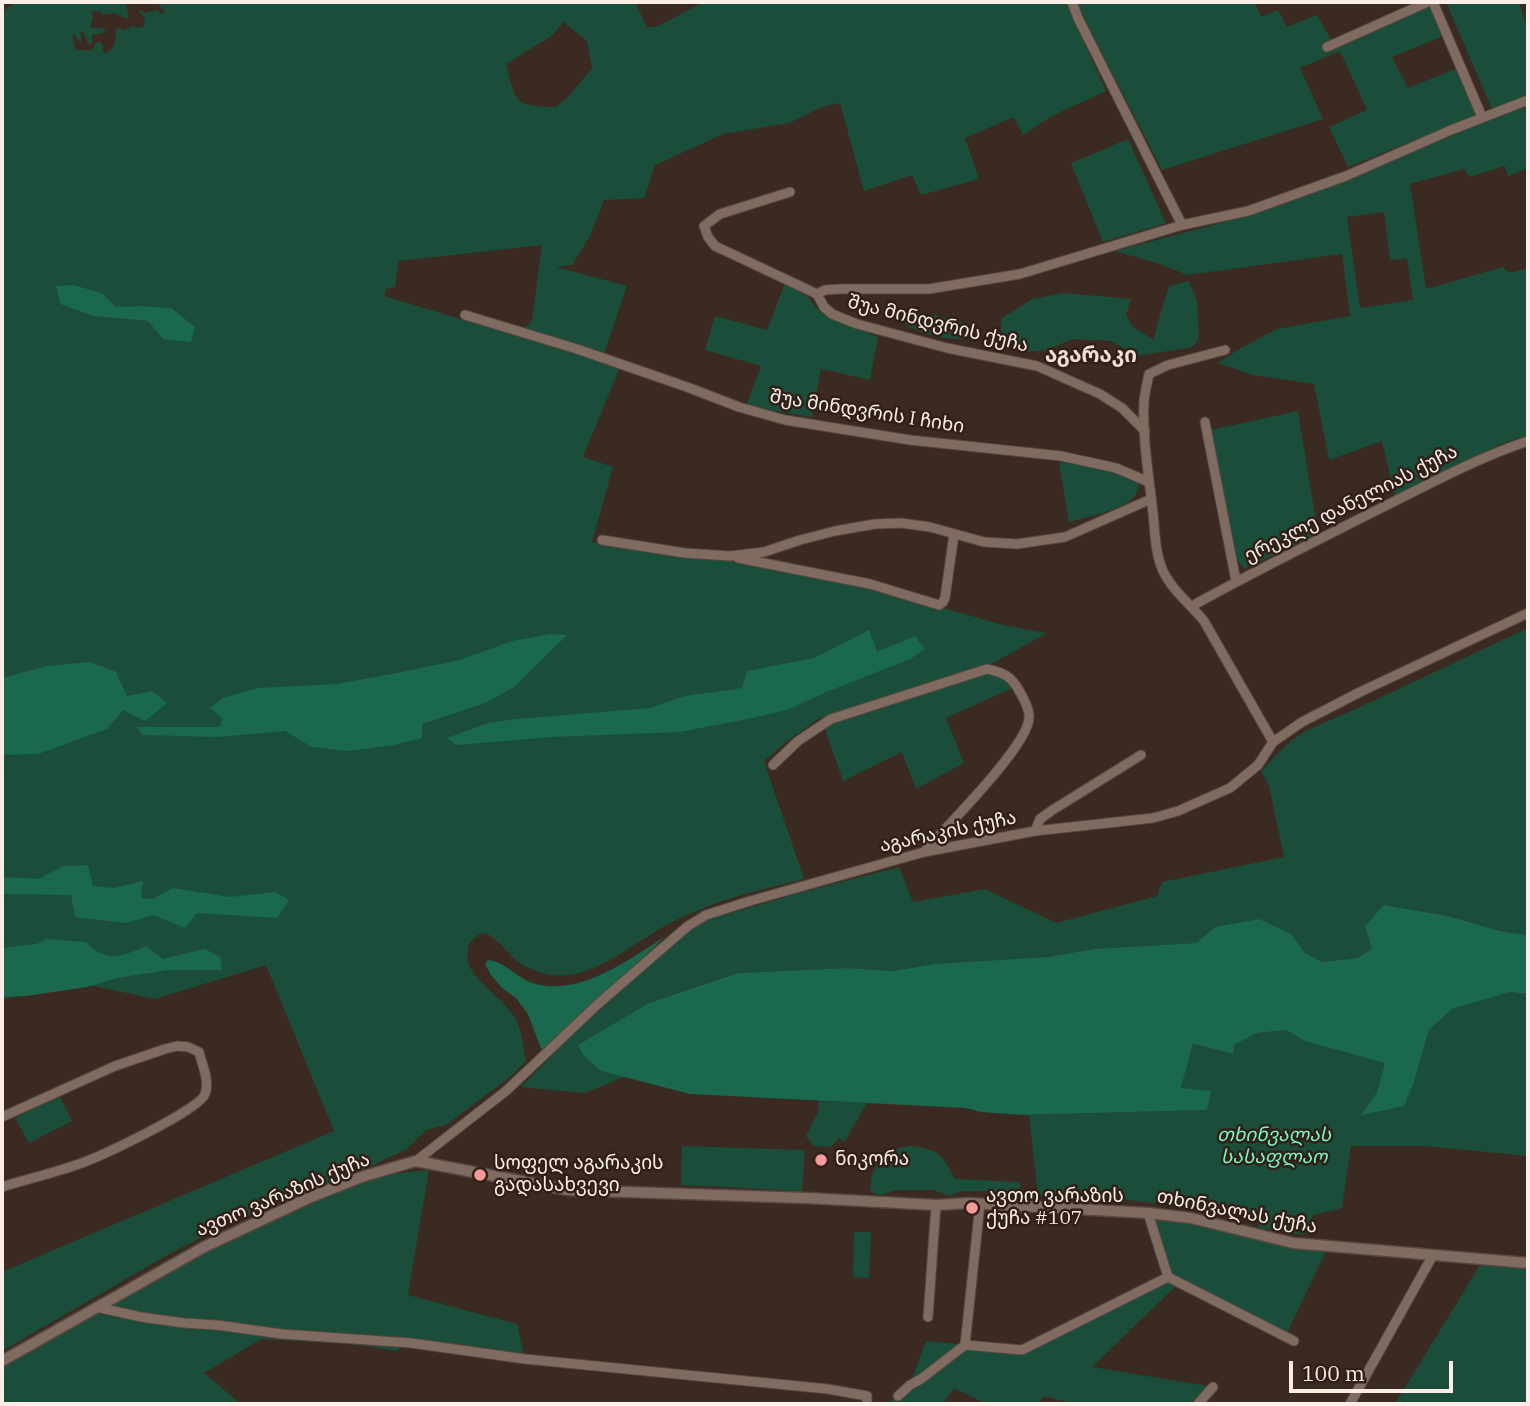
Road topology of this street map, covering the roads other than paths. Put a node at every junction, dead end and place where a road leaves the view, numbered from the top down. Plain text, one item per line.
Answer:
1 (1072, 2) edge
2 (1431, 2) edge
3 (1327, 47) dead end
4 (1528, 100) edge
5 (1482, 117) junction
6 (790, 192) dead end
7 (1182, 225) junction
8 (817, 294) junction
9 (465, 315) dead end
10 (1225, 350) dead end
11 (1205, 422) dead end
12 (1145, 431) junction
13 (1528, 441) edge
14 (1149, 482) junction
15 (1151, 499) junction
16 (954, 534) junction
17 (601, 540) dead end
18 (730, 556) junction
19 (1236, 581) junction
20 (1192, 606) junction
21 (1528, 613) edge
22 (1273, 742) junction
23 (1141, 755) dead end
24 (773, 765) dead end
25 (1035, 831) junction
26 (923, 852) junction
27 (2, 1117) edge
28 (416, 1161) junction
29 (2, 1187) edge
30 (980, 1204) junction
31 (936, 1205) junction
32 (1148, 1213) junction
33 (1433, 1255) junction
34 (1528, 1263) edge
35 (1168, 1276) junction
36 (96, 1307) junction
37 (928, 1317) dead end
38 (1294, 1341) dead end
39 (965, 1345) junction
40 (2, 1361) edge
41 (1213, 1387) dead end
42 (898, 1396) dead end
43 (867, 1403) edge
44 (1198, 1404) edge
45 (1350, 1404) edge

1 - 7 street
2 - 3 street
2 - 5 street
4 - 5 street, შუა მინდვრის ქუჩა
5 - 7 street, შუა მინდვრის ქუჩა
6 - 8 street
7 - 8 street, შუა მინდვრის ქუჩა
8 - 12 street, შუა მინდვრის ქუჩა
9 - 14 street, შუა მინდვრის I ჩიხი
10 - 12 street
11 - 19 street
12 - 14 street
13 - 19 street, ერეკლე დანელიას ქუჩა
14 - 15 street
15 - 16 street
15 - 20 street
16 - 18 street
16 - 18 street
17 - 18 street
19 - 20 street, ერეკლე დანელიას ქუჩა
20 - 22 street
21 - 22 street, აგარაკის ქუჩა
22 - 25 street, აგარაკის ქუჩა
23 - 25 street
24 - 26 street
25 - 26 street, აგარაკის ქუჩა
26 - 28 street, აგარაკის ქუჩა
27 - 29 street
28 - 31 street, ავთო ვარაზის ქუჩა
28 - 36 street, ავთო ვარაზის ქუჩა
30 - 31 street, ავთო ვარაზის ქუჩა
30 - 32 street, თხინვალას ქუჩა
30 - 39 street
31 - 37 street
32 - 33 street, თხინვალას ქუჩა
32 - 35 street
33 - 34 street, თხინვალას ქუჩა
33 - 45 street
35 - 38 street
35 - 39 street
36 - 40 street, ავთო ვარაზის ქუჩა
36 - 43 street
39 - 42 street
41 - 44 street

